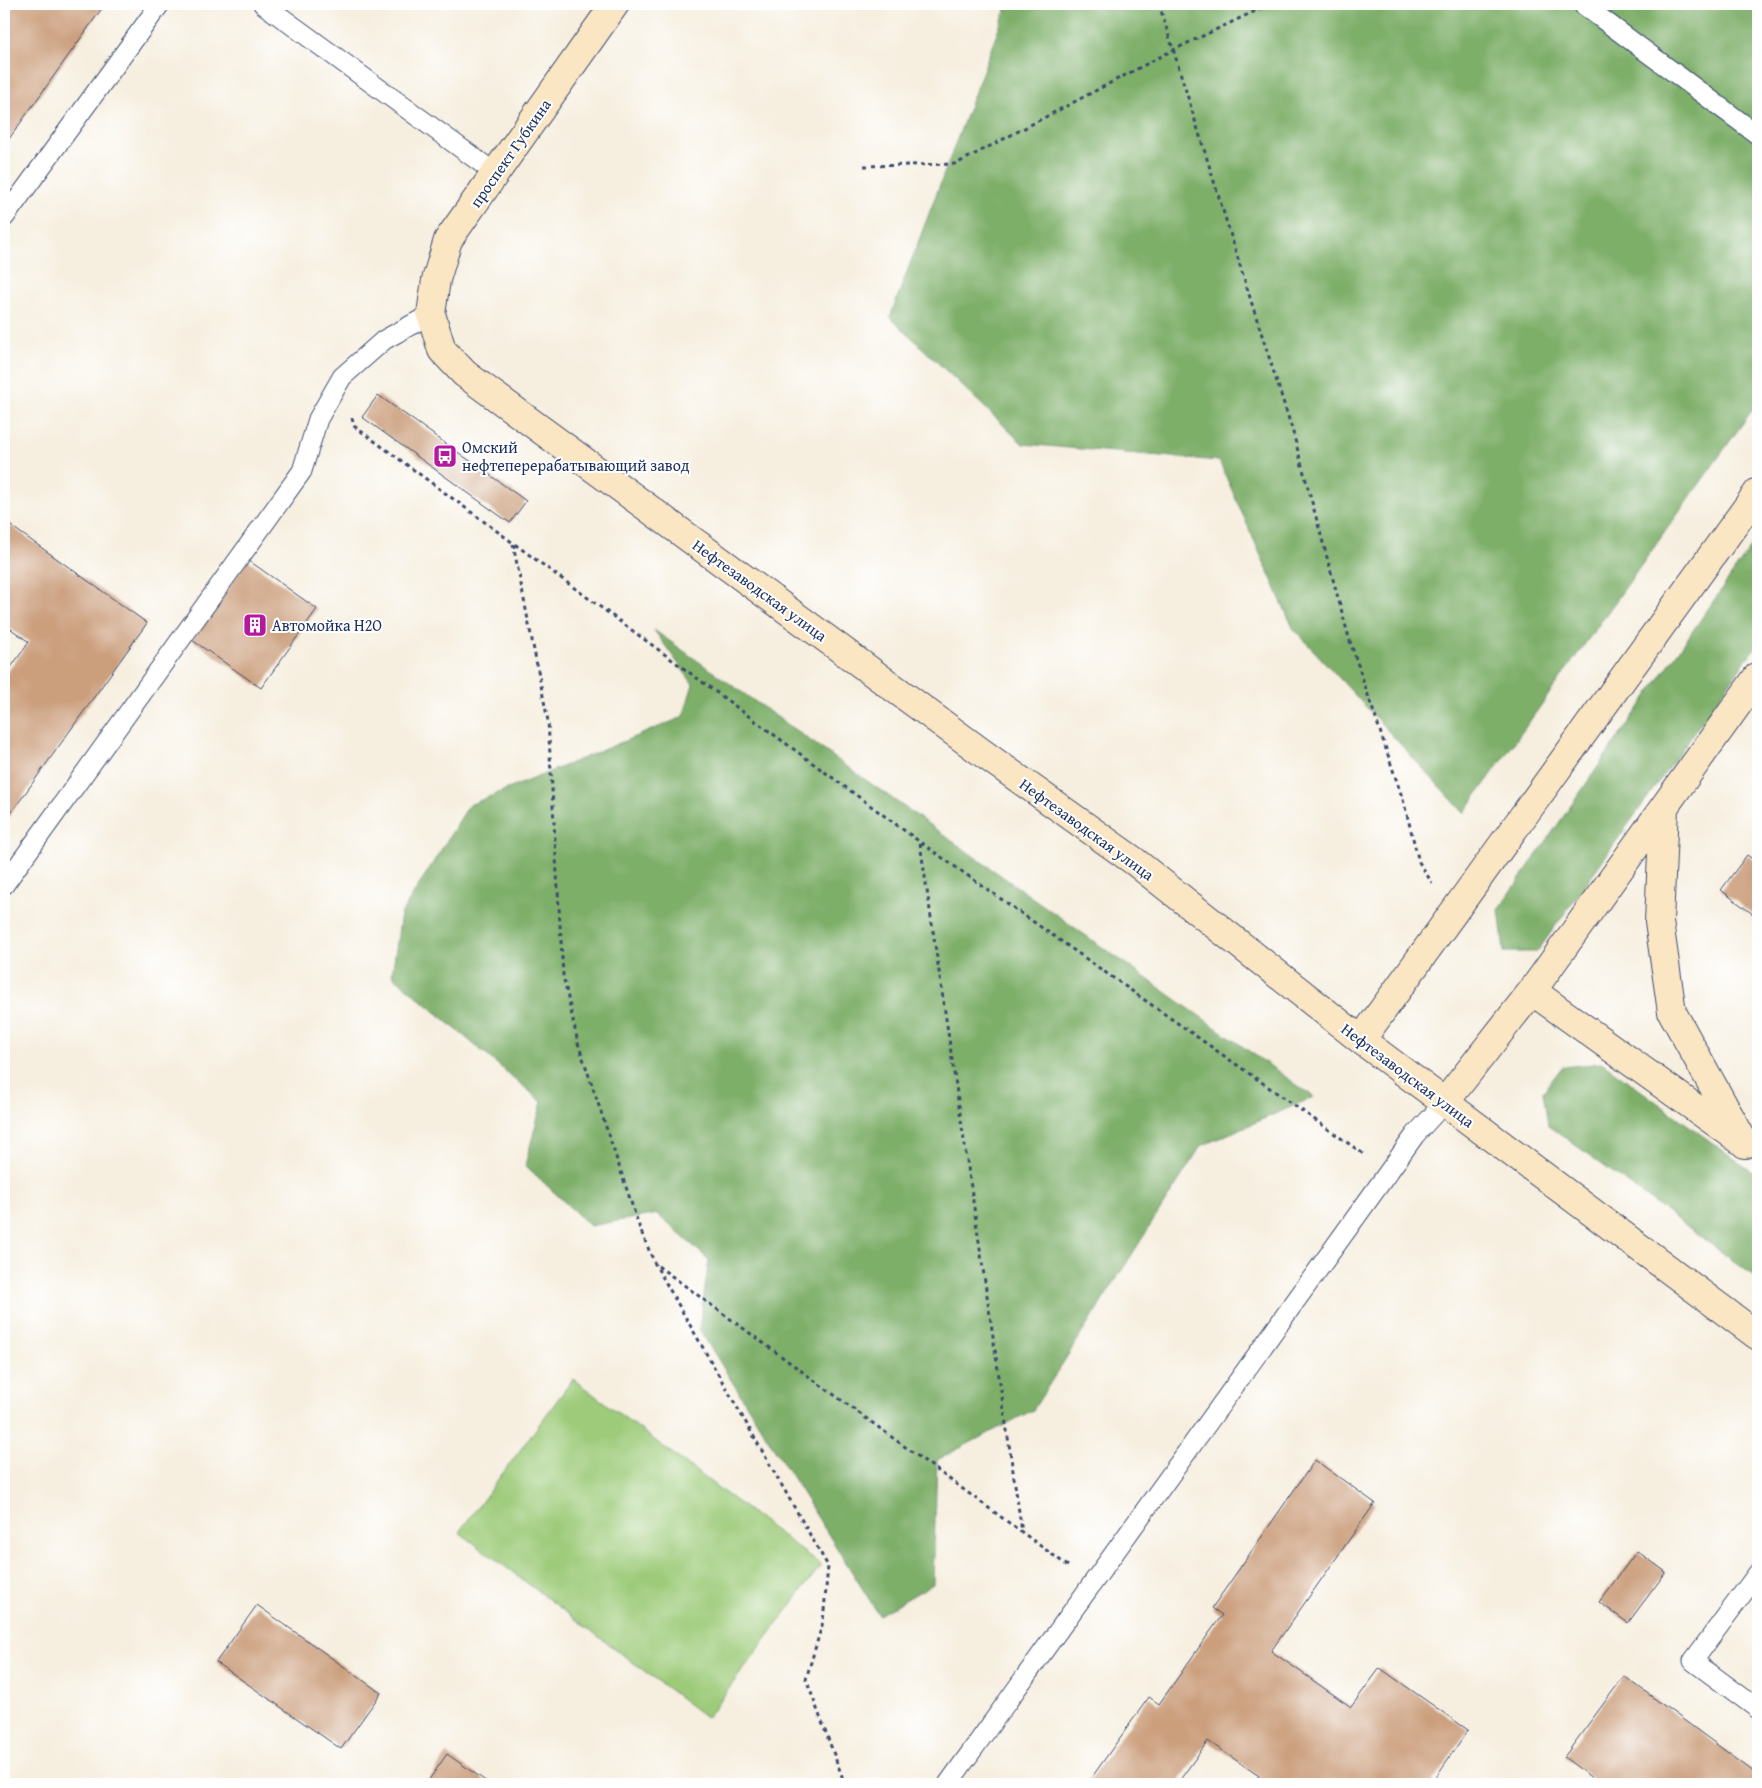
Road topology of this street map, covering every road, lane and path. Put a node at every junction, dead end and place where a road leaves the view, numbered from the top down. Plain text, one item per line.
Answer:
1 (160, 4) edge
2 (263, 4) edge
3 (615, 4) edge
4 (1159, 4) edge
5 (1270, 4) edge
6 (1582, 4) edge
7 (1173, 50) junction
8 (1758, 135) edge
9 (864, 166) dead end
10 (495, 173) junction
11 (4, 218) edge
12 (431, 314) junction
13 (342, 377) junction
14 (1758, 492) edge
15 (513, 544) junction
16 (1758, 676) edge
17 (1664, 808) junction
18 (920, 842) junction
19 (4, 885) edge
20 (1452, 914) junction
21 (1532, 992) junction
22 (1361, 1040) junction
23 (1445, 1102) junction
24 (1751, 1149) edge
25 (1389, 1171) junction
26 (655, 1264) junction
27 (1758, 1336) edge
28 (1022, 1532) junction
29 (1758, 1573) edge
30 (1092, 1584) junction
31 (1758, 1709) edge
32 (848, 1784) edge
33 (948, 1784) edge

1 - 11 lane
2 - 10 lane
3 - 10 main road, проспект Губкина
4 - 7 path
5 - 7 path
6 - 8 lane
7 - 9 path
7 - 20 path
10 - 12 main road, проспект Губкина
12 - 13 lane
12 - 22 main road, Нефтезаводская улица
13 - 15 path
13 - 19 lane
14 - 20 main road
15 - 18 path
15 - 26 path
16 - 17 main road
17 - 21 main road
17 - 24 main road
18 - 25 path
18 - 28 path
20 - 22 main road
21 - 23 main road
21 - 24 main road
22 - 23 main road, Нефтезаводская улица
23 - 25 lane
23 - 27 main road, Нефтезаводская улица
25 - 30 lane
26 - 28 path
26 - 32 path
28 - 30 path
29 - 31 lane
30 - 33 lane

